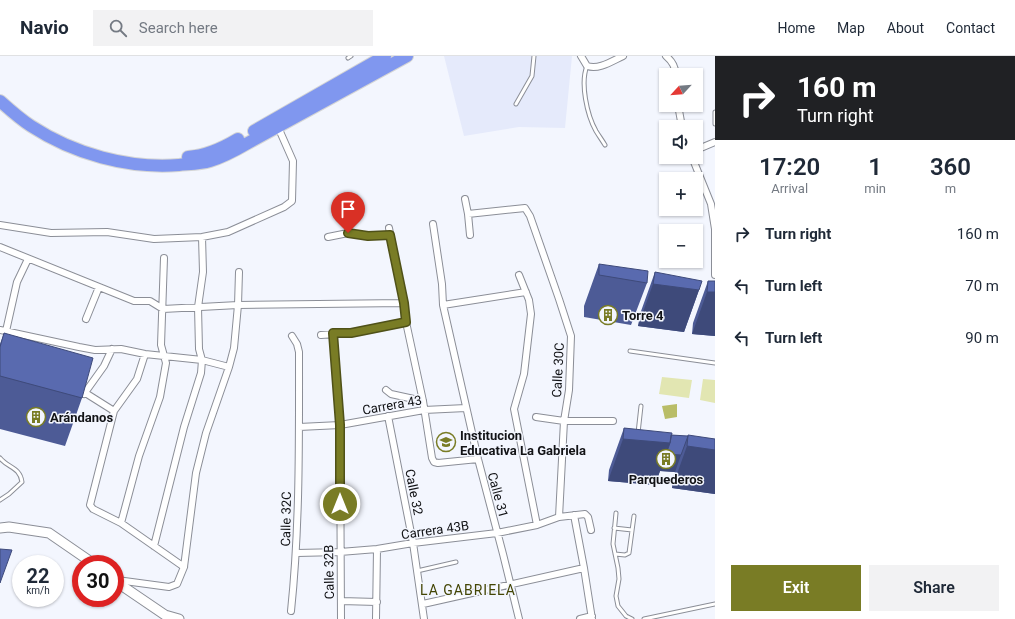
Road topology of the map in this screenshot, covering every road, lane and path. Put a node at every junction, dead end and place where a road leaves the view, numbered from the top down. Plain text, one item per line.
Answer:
1 (385, 56) edge
2 (407, 56) edge
3 (534, 56) edge
4 (581, 56) edge
5 (622, 56) edge
6 (666, 56) edge
7 (587, 66) junction
8 (675, 68) edge
9 (0, 92) edge
10 (0, 101) edge
11 (516, 104) dead end
12 (715, 112) edge
13 (715, 124) edge
14 (278, 127) junction
15 (715, 142) edge
16 (605, 144) dead end
17 (703, 147) edge
18 (695, 164) edge
19 (465, 199) dead end
20 (468, 214) junction
21 (433, 224) dead end
22 (0, 225) edge
23 (470, 235) dead end
24 (202, 237) junction
25 (328, 237) dead end
26 (0, 247) edge
27 (164, 258) dead end
28 (28, 259) junction
29 (239, 272) dead end
30 (519, 275) dead end
31 (715, 275) edge
32 (99, 287) junction
33 (526, 292) junction
34 (404, 303) junction
35 (238, 305) junction
36 (443, 305) junction
37 (198, 307) junction
38 (163, 309) junction
39 (86, 319) dead end
40 (406, 322) junction
41 (3, 330) edge
42 (333, 333) junction
43 (321, 335) dead end
44 (292, 336) dead end
45 (112, 349) junction
46 (630, 351) dead end
47 (145, 354) junction
48 (163, 355) junction
49 (202, 360) junction
50 (715, 363) edge
51 (229, 367) junction
52 (386, 390) dead end
53 (70, 391) edge
54 (84, 394) junction
55 (423, 401) junction
56 (641, 406) dead end
57 (466, 408) junction
58 (424, 410) junction
59 (114, 411) junction
60 (388, 416) junction
61 (536, 417) dead end
62 (564, 421) junction
63 (613, 421) dead end
64 (340, 425) junction
65 (299, 427) junction
66 (638, 435) edge
67 (0, 458) edge
68 (478, 459) junction
69 (0, 500) edge
70 (616, 513) dead end
71 (574, 515) junction
72 (634, 516) dead end
73 (559, 517) junction
74 (121, 523) junction
75 (537, 525) junction
76 (0, 528) edge
77 (614, 528) junction
78 (592, 530) dead end
79 (632, 530) junction
80 (497, 533) junction
81 (413, 543) junction
82 (154, 546) junction
83 (377, 549) junction
84 (340, 552) junction
85 (297, 553) junction
86 (615, 554) junction
87 (81, 555) edge
88 (456, 562) dead end
89 (184, 567) junction
90 (584, 568) junction
91 (416, 571) junction
92 (124, 581) edge
93 (510, 584) junction
94 (124, 586) edge
95 (341, 601) junction
96 (377, 602) junction
97 (423, 604) junction
98 (715, 604) edge
99 (291, 611) dead end
100 (592, 618) edge
101 (179, 619) edge
102 (341, 619) edge
103 (376, 619) edge
104 (424, 619) edge
105 (519, 619) edge
106 (580, 619) edge
107 (632, 619) edge
108 (644, 619) edge

1 - 9 highway
2 - 14 highway
3 - 11 lane
4 - 7 street
5 - 7 street
6 - 8 street
7 - 16 lane
10 - 14 highway
12 - 13 lane
14 - 24 street
15 - 17 street
18 - 31 street
19 - 20 street
20 - 23 street
20 - 62 street, Calle 30C
21 - 36 street, Calle 31
22 - 24 street
24 - 37 street
25 - 34 street
26 - 28 street
27 - 38 street
28 - 32 street
28 - 41 street
29 - 35 street
30 - 33 street
32 - 38 street
32 - 39 street
33 - 36 street
33 - 75 street
34 - 35 street
34 - 40 street
35 - 37 street
35 - 51 street
36 - 57 street, Calle 31
37 - 38 street
37 - 49 street
38 - 48 street
40 - 42 street
40 - 55 street
41 - 45 street
42 - 43 street
42 - 64 street, Calle 32B
44 - 65 street, Calle 32C
45 - 47 street
45 - 54 street
46 - 50 lane
47 - 48 street
47 - 59 street
48 - 49 street
48 - 74 street
49 - 51 street
49 - 82 street
51 - 89 street
52 - 55 street
53 - 54 street
54 - 59 street
55 - 58 street
56 - 66 lane
57 - 58 street, Carrera 43
57 - 68 street, Calle 31
58 - 60 street, Carrera 43
58 - 68 street
59 - 74 street
60 - 64 street, Carrera 43
60 - 81 street, Calle 32
61 - 62 street
62 - 63 street
62 - 73 street, Calle 30C
64 - 65 street, Carrera 43
64 - 84 street, Calle 32B
65 - 85 street, Calle 32C
67 - 69 lane
68 - 80 street, Calle 31
70 - 77 lane
71 - 73 street, Carrera 43B
71 - 78 street
71 - 90 street
72 - 79 lane
73 - 75 street, Carrera 43B
74 - 82 street
75 - 80 street, Carrera 43B
76 - 87 main road
77 - 79 lane
77 - 86 lane
79 - 86 lane
80 - 81 street, Carrera 43B
80 - 93 street, Calle 31
81 - 83 street, Carrera 43B
81 - 91 street, Calle 32
82 - 89 street
83 - 84 street, Carrera 43B
83 - 96 street
84 - 85 street, Carrera 43B
84 - 95 street, Calle 32B
85 - 99 street, Calle 32C
86 - 107 lane
88 - 91 lane
89 - 92 street
90 - 93 street
90 - 100 street
91 - 97 street, Calle 32
93 - 97 street
93 - 105 street, Calle 31
94 - 101 main road
95 - 96 street
95 - 102 street, Calle 32B
96 - 103 street
97 - 104 street, Calle 32
98 - 108 lane
100 - 106 street

